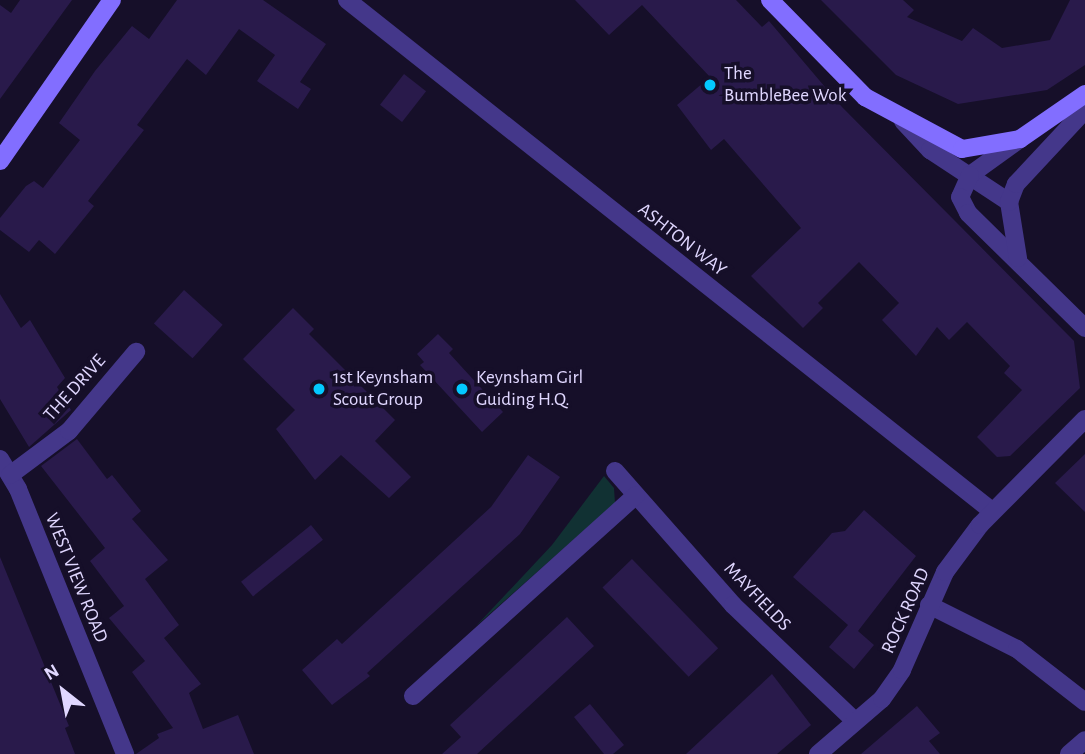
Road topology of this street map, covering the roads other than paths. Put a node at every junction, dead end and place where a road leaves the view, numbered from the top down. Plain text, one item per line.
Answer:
1 (112, 0) edge
2 (347, 0) edge
3 (770, 0) edge
4 (1085, 94) edge
5 (1085, 110) edge
6 (903, 121) junction
7 (1020, 139) junction
8 (0, 161) edge
9 (970, 175) junction
10 (1009, 202) junction
11 (1018, 258) junction
12 (1085, 328) edge
13 (136, 352) dead end
14 (1085, 419) edge
15 (0, 459) edge
16 (615, 471) dead end
17 (10, 475) junction
18 (636, 495) junction
19 (992, 511) junction
20 (929, 605) junction
21 (414, 696) dead end
22 (1085, 702) edge
23 (855, 721) junction
24 (1085, 740) edge
25 (124, 754) edge
26 (818, 754) edge
27 (1069, 754) edge

1 - 8 main road
2 - 19 street, ASHTON WAY
3 - 6 main road
4 - 7 main road
5 - 10 street
6 - 7 main road
6 - 9 street
7 - 9 street
9 - 10 street
9 - 11 street
10 - 11 street
11 - 12 street
13 - 17 street, THE DRIVE
14 - 19 street, ROCK ROAD
15 - 17 street, WEST VIEW ROAD
16 - 18 street, MAYFIELDS
17 - 25 street, WEST VIEW ROAD
18 - 21 street
18 - 23 street, MAYFIELDS
19 - 20 street, ROCK ROAD
20 - 22 street
20 - 23 street, ROCK ROAD
23 - 26 street, ROCK ROAD
24 - 27 street

